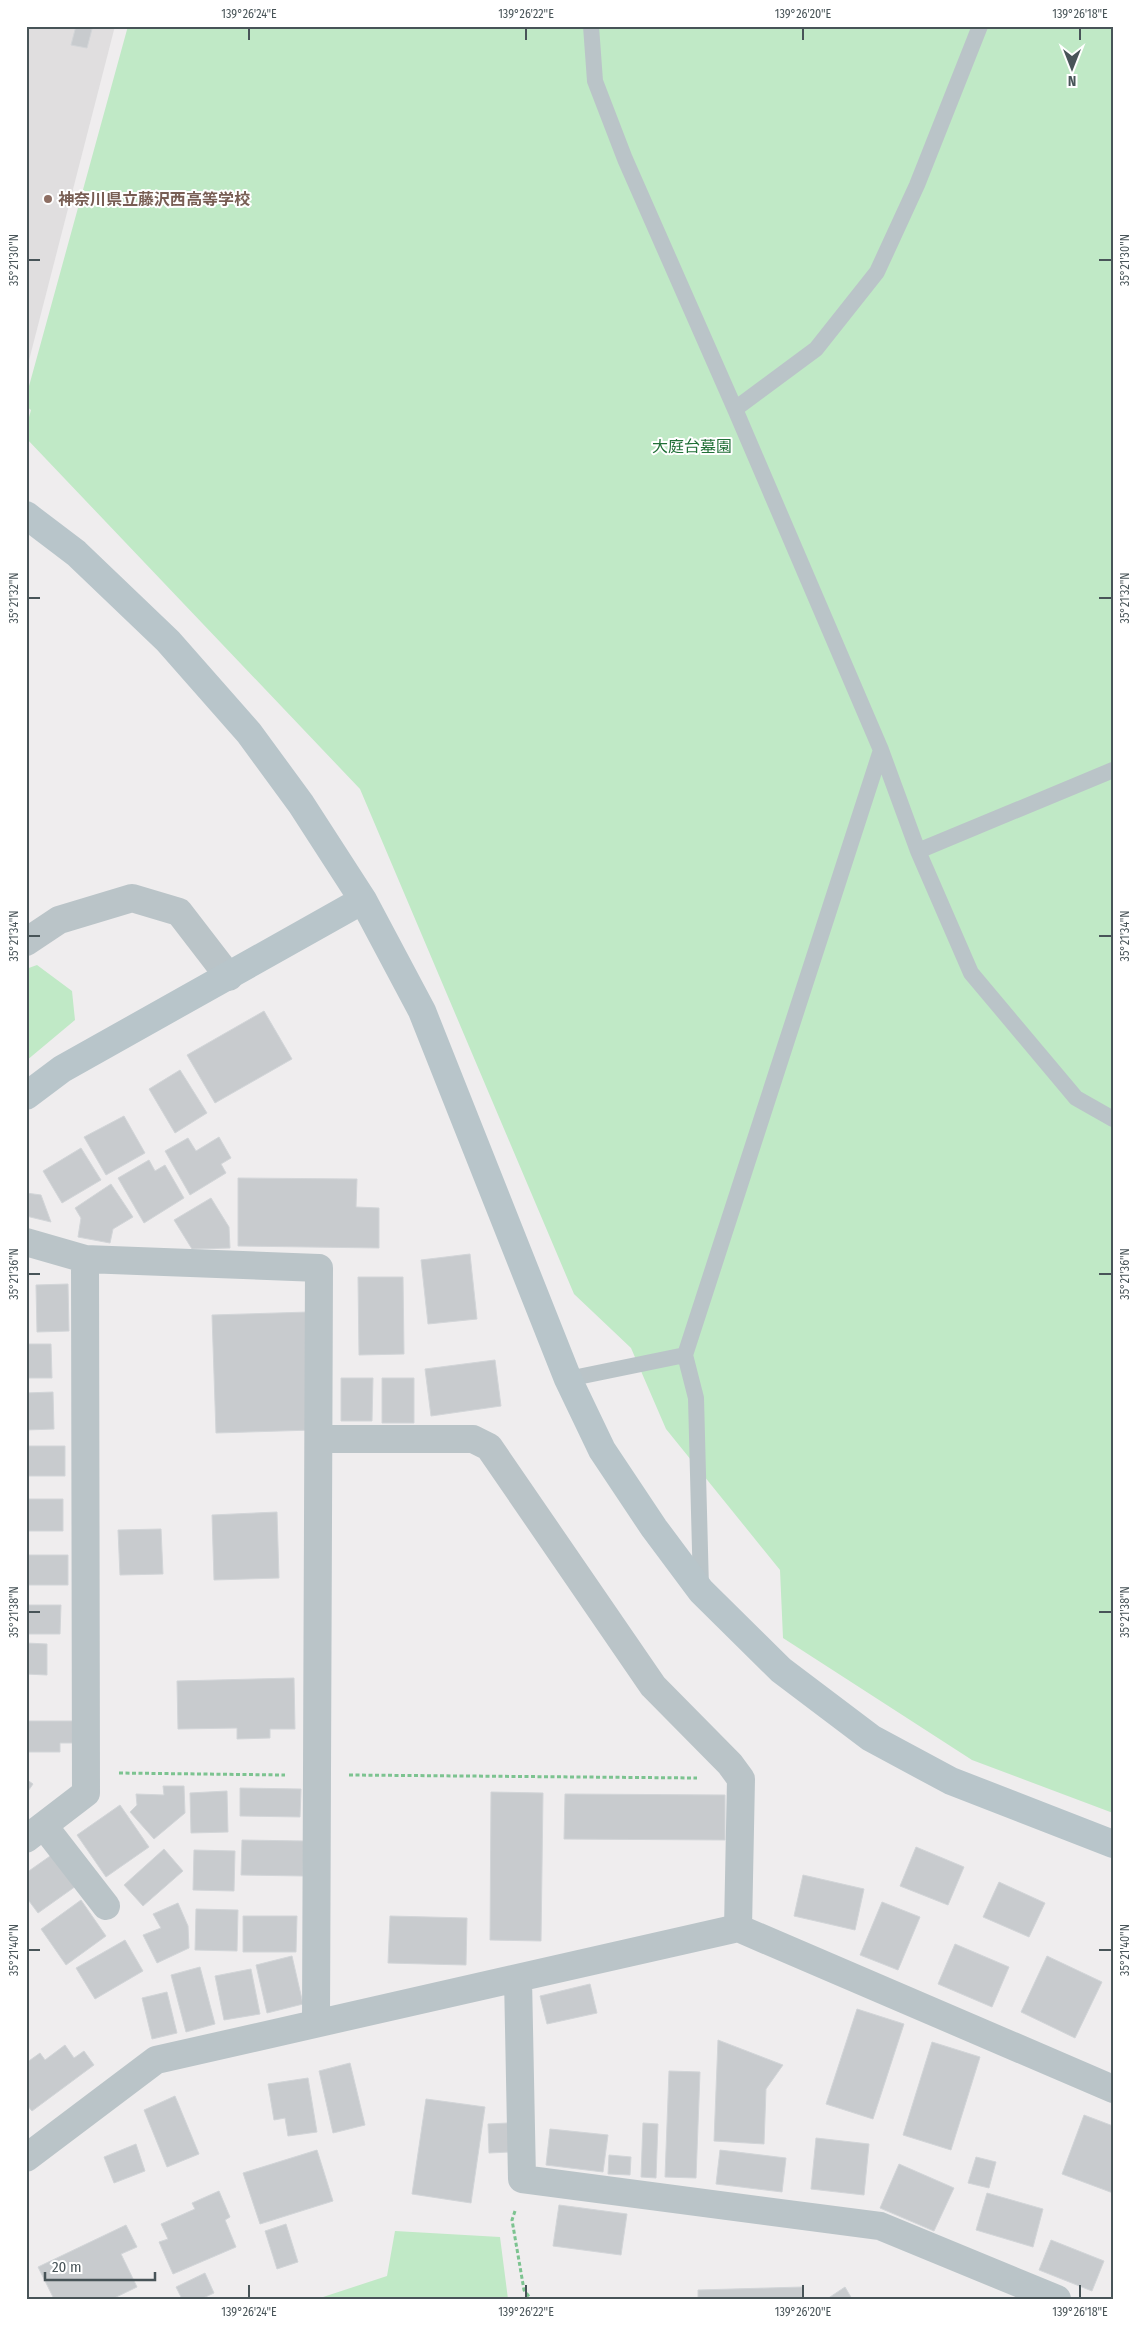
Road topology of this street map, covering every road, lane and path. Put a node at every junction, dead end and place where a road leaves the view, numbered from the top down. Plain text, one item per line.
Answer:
1 (591, 26) edge
2 (980, 26) edge
3 (735, 409) junction
4 (26, 514) edge
5 (881, 750) junction
6 (1113, 770) edge
7 (918, 852) junction
8 (363, 900) junction
9 (26, 942) edge
10 (229, 977) junction
11 (26, 1096) edge
12 (1113, 1120) edge
13 (26, 1242) edge
14 (85, 1259) junction
15 (685, 1355) junction
16 (568, 1379) junction
17 (319, 1439) junction
18 (701, 1591) junction
19 (86, 1773) junction
20 (317, 1775) junction
21 (741, 1779) junction
22 (35, 1832) edge
23 (1113, 1844) edge
24 (106, 1906) dead end
25 (738, 1928) junction
26 (518, 1978) junction
27 (316, 2023) junction
28 (1113, 2089) edge
29 (26, 2158) edge
30 (522, 2179) junction
31 (531, 2299) edge
32 (1057, 2299) edge

1 - 3 lane
2 - 3 lane
3 - 5 lane
4 - 8 street
5 - 7 lane
5 - 15 lane
6 - 7 lane
7 - 12 lane
8 - 10 street
8 - 16 street
9 - 10 street
10 - 11 street
13 - 14 street
14 - 17 street
14 - 19 street
15 - 16 lane
15 - 18 lane
16 - 18 street
17 - 20 street
17 - 21 street
18 - 23 street
19 - 20 path
19 - 22 street
20 - 21 path
20 - 27 street
21 - 25 street
22 - 24 street
25 - 26 street
25 - 28 street
26 - 27 street
26 - 30 street
27 - 29 street
30 - 31 path
30 - 32 street

